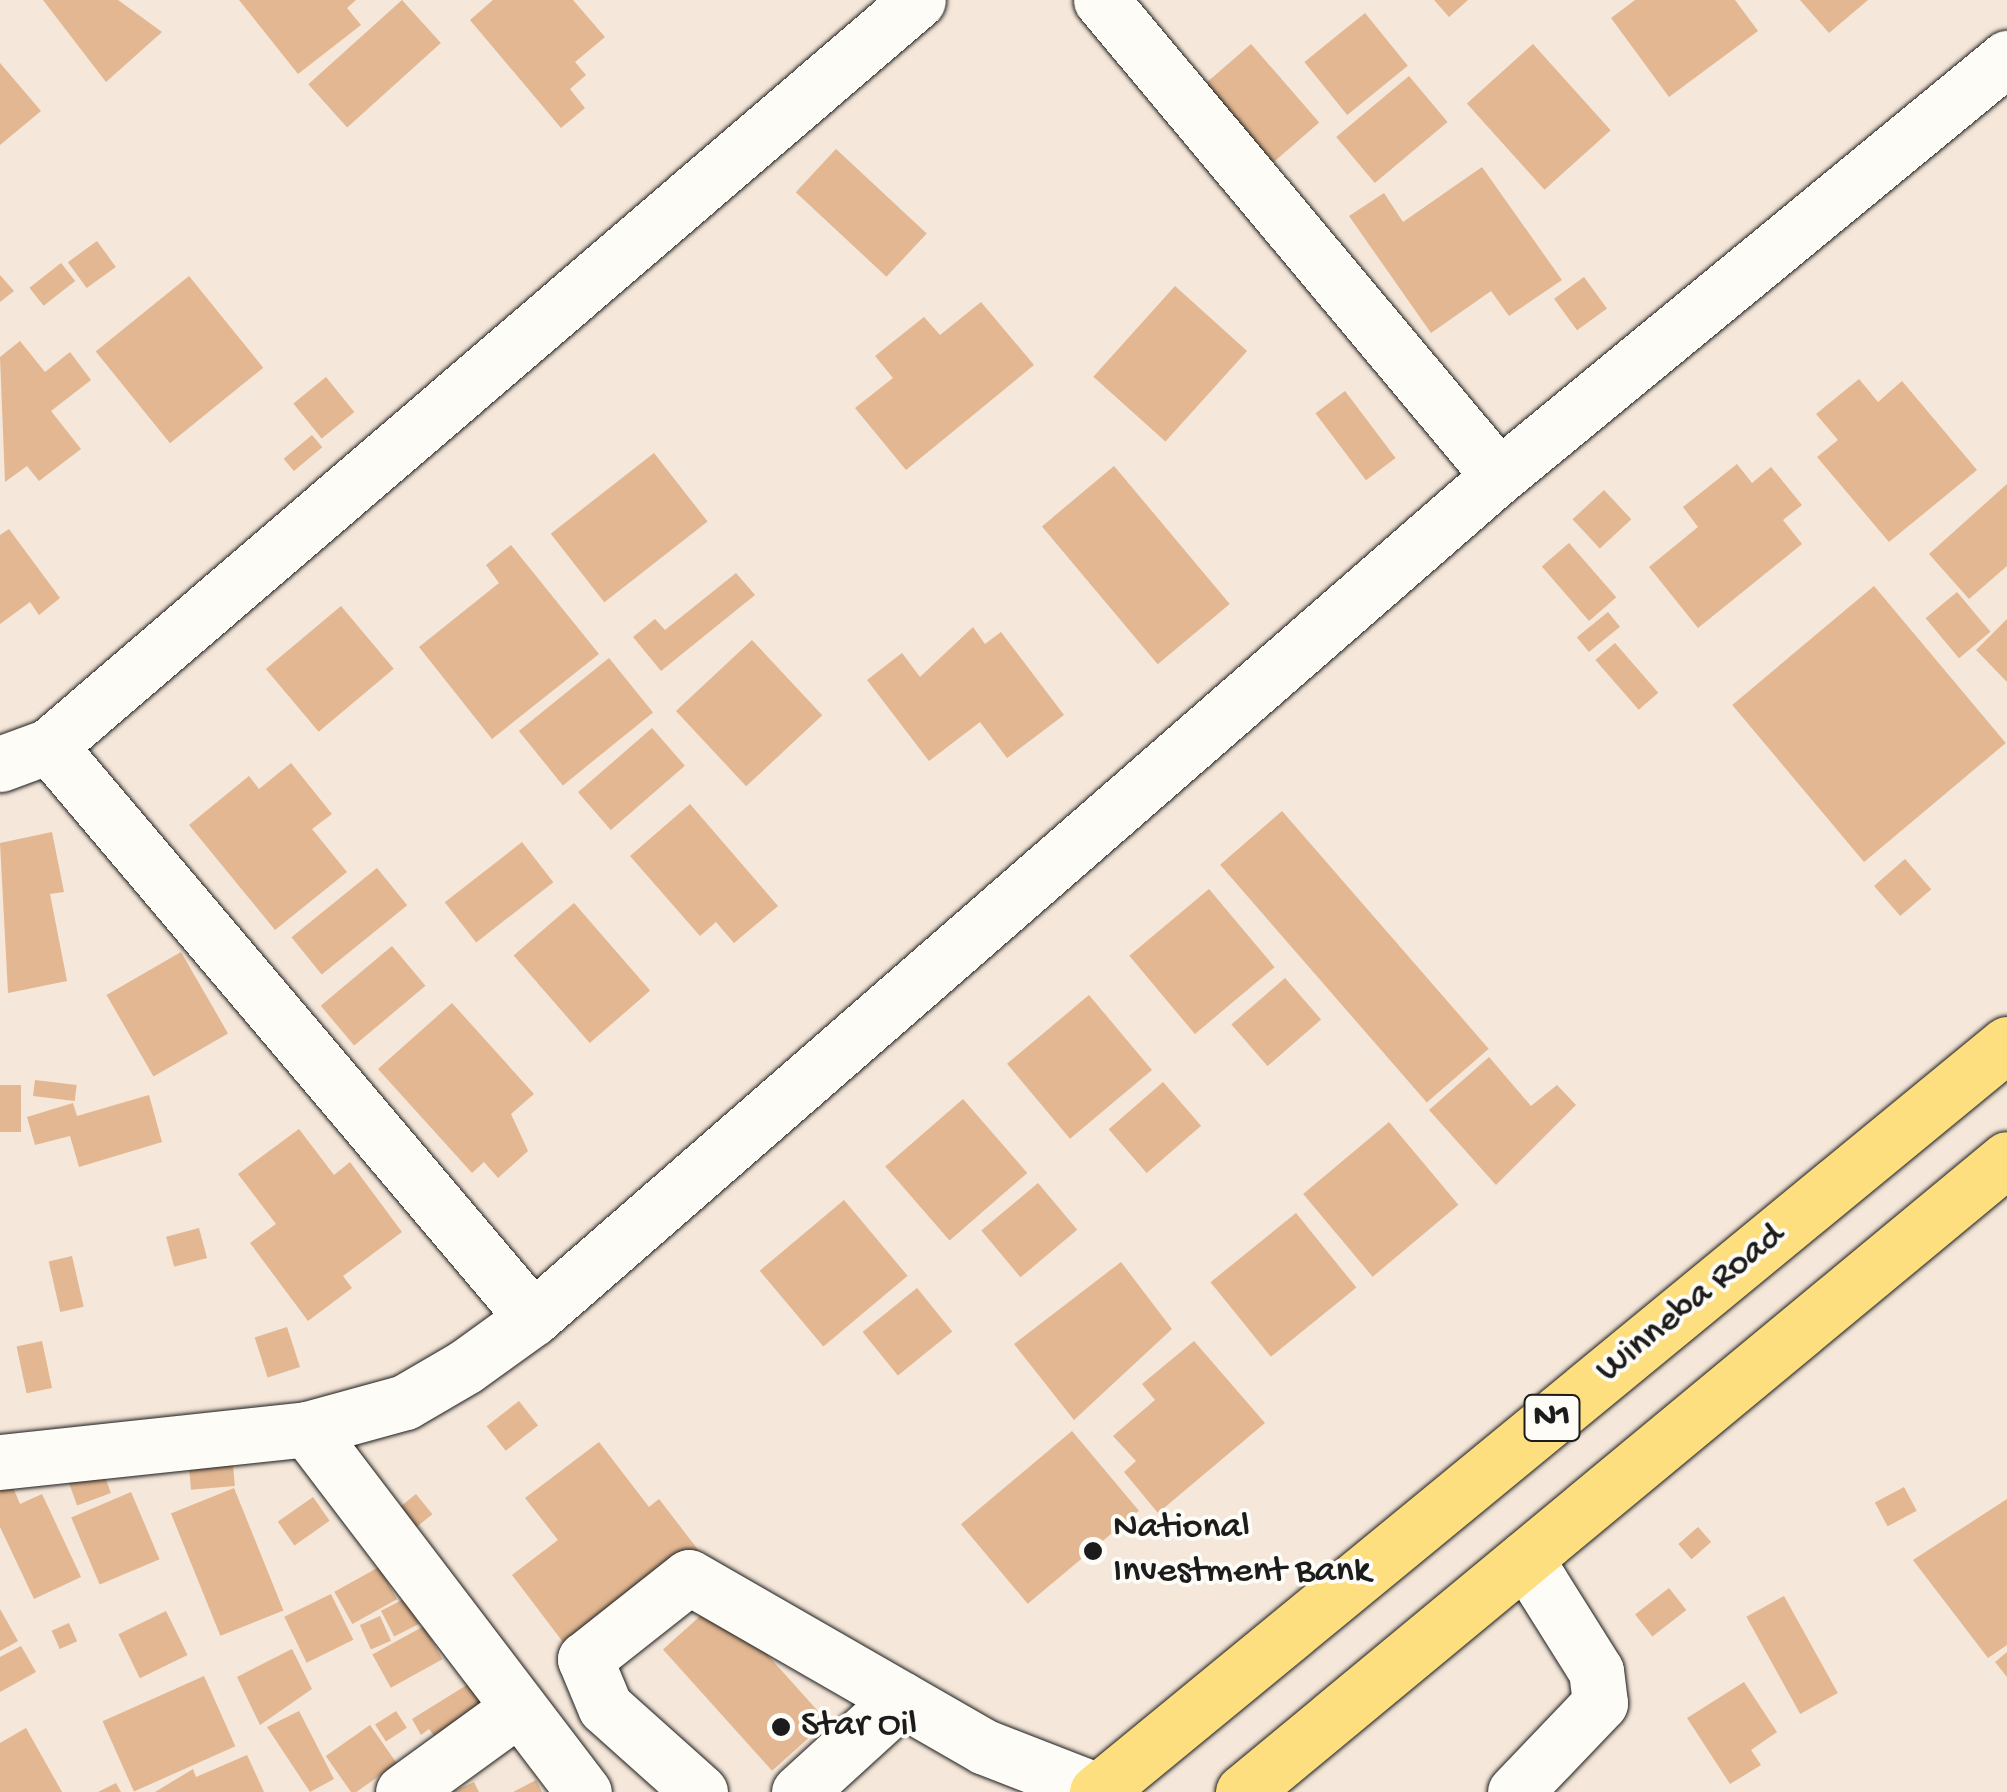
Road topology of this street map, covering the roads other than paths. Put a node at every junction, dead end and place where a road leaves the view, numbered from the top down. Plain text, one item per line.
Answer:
1 (918, 0) edge
2 (1101, 0) edge
3 (2007, 58) edge
4 (1499, 476) junction
5 (24, 755) edge
6 (2007, 1044) edge
7 (2007, 1159) edge
8 (533, 1318) junction
9 (308, 1430) junction
10 (0, 1462) edge
11 (1525, 1558) junction
12 (901, 1698) junction
13 (516, 1710) junction
14 (403, 1792) edge
15 (584, 1792) edge
16 (700, 1792) edge
17 (798, 1792) edge
18 (1098, 1792) edge
19 (1243, 1792) edge
20 (1515, 1792) edge

1 - 5 street
2 - 4 street
3 - 4 street
4 - 8 street
5 - 8 street
6 - 18 highway, Winneba Road / N1
7 - 11 highway, N1
8 - 9 street
9 - 10 street
9 - 13 street
11 - 19 highway, N1
11 - 20 street
12 - 16 street
12 - 17 street
12 - 18 street
13 - 14 street
13 - 15 street

